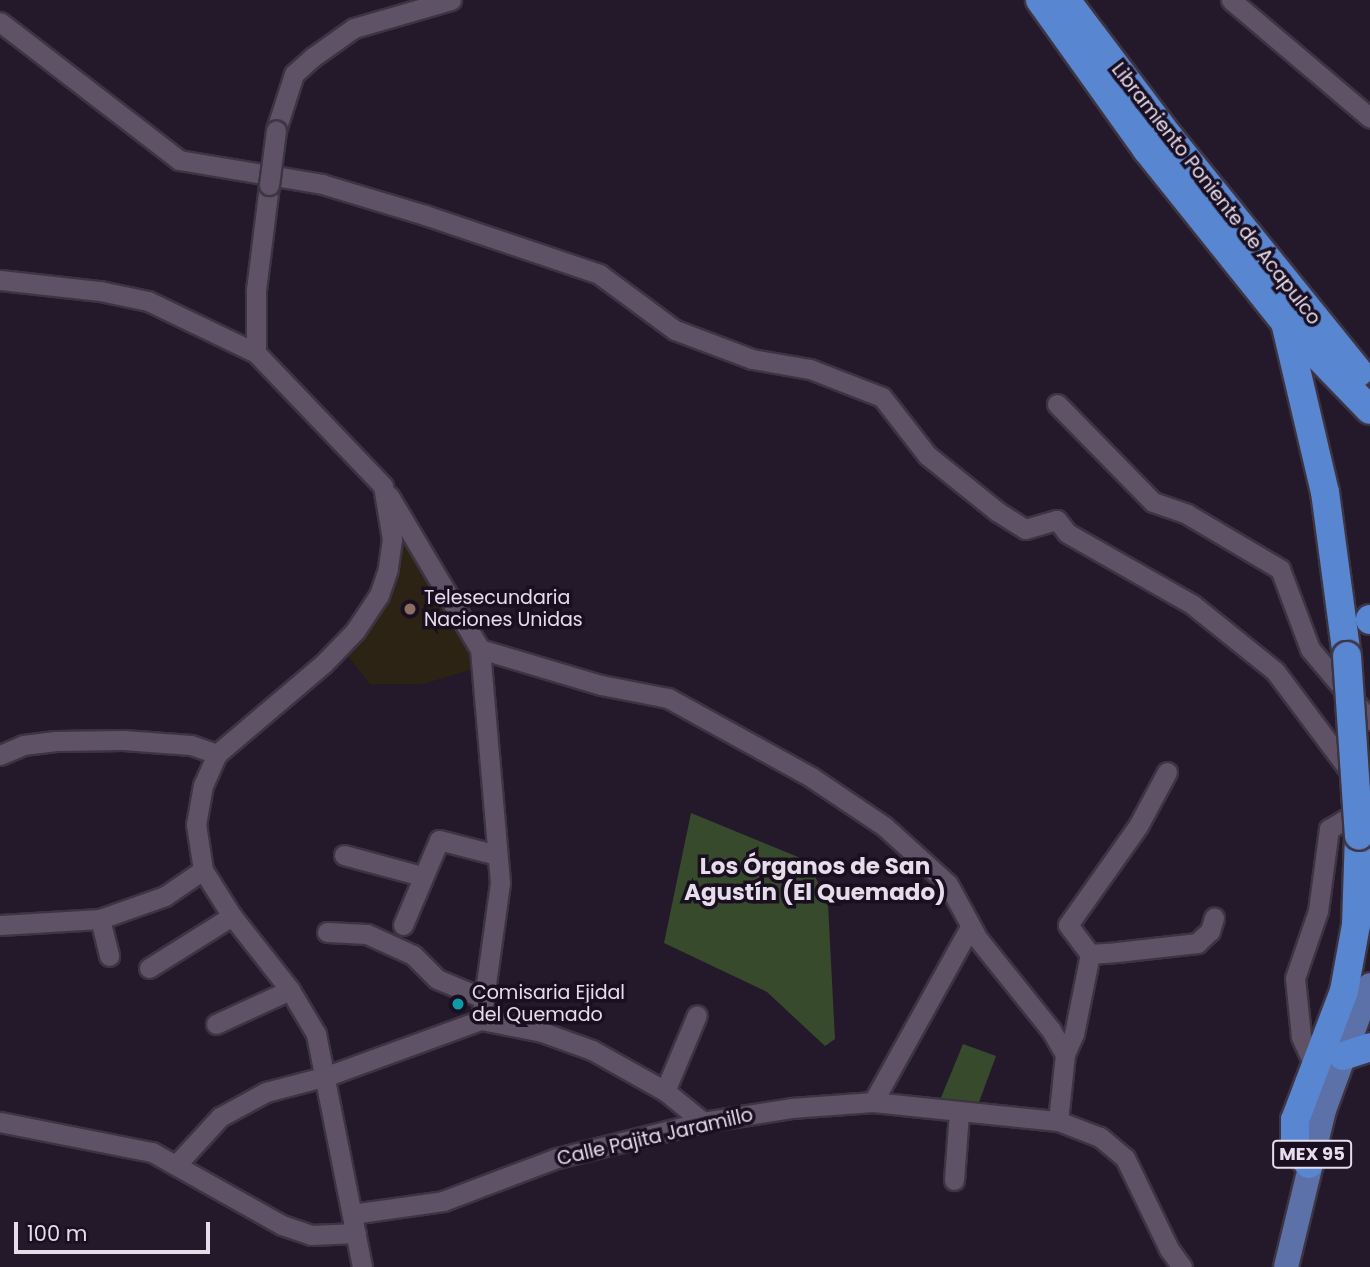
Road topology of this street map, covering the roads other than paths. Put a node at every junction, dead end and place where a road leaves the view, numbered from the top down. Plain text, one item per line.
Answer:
1 (451, 0) edge
2 (1040, 0) edge
3 (1066, 0) edge
4 (1230, 0) edge
5 (0, 22) edge
6 (1370, 118) edge
7 (0, 275) edge
8 (1285, 322) junction
9 (1331, 341) junction
10 (256, 353) junction
11 (1370, 365) edge
12 (1370, 384) edge
13 (1057, 404) dead end
14 (1370, 410) edge
15 (383, 486) junction
16 (480, 649) junction
17 (1370, 720) edge
18 (217, 754) junction
19 (0, 755) edge
20 (1167, 772) dead end
21 (1370, 798) edge
22 (1370, 805) edge
23 (344, 855) dead end
24 (497, 855) junction
25 (203, 870) junction
26 (422, 876) junction
27 (232, 916) junction
28 (1214, 918) dead end
29 (100, 919) junction
30 (0, 925) edge
31 (403, 925) dead end
32 (971, 927) junction
33 (327, 932) dead end
34 (1090, 954) junction
35 (109, 956) dead end
36 (149, 968) dead end
37 (1370, 985) edge
38 (290, 989) junction
39 (485, 999) junction
40 (697, 1015) dead end
41 (1370, 1017) edge
42 (481, 1020) junction
43 (216, 1024) dead end
44 (1354, 1049) edge
45 (1065, 1054) junction
46 (1315, 1068) junction
47 (327, 1076) junction
48 (666, 1091) junction
49 (873, 1102) junction
50 (959, 1112) junction
51 (1058, 1121) junction
52 (0, 1122) edge
53 (703, 1122) junction
54 (1309, 1164) junction
55 (176, 1165) junction
56 (954, 1180) dead end
57 (354, 1223) junction
58 (362, 1267) edge
59 (1182, 1267) edge
60 (1286, 1267) edge

1 - 10 street, bridge
2 - 8 highway, Libramiento Poniente de Acapulco
3 - 9 highway, Libramiento Poniente de Acapulco
4 - 6 street
5 - 21 street
7 - 10 street
8 - 14 highway, Libramiento Poniente de Acapulco
8 - 46 highway, bridge
9 - 11 highway
9 - 12 highway, Libramiento Poniente de Acapulco
10 - 15 street
13 - 17 street
15 - 16 street
15 - 18 street
16 - 24 street
16 - 32 street
18 - 19 street
18 - 25 street
20 - 34 street
22 - 46 street
23 - 26 street
24 - 26 street
24 - 39 street
25 - 27 street
25 - 29 street
26 - 31 street
27 - 36 street
27 - 38 street
28 - 34 street
29 - 30 street
29 - 35 street
32 - 45 street
32 - 49 street
33 - 39 street
34 - 45 street
37 - 44 main road, MEX 95
38 - 43 street
38 - 47 street
39 - 42 street
40 - 48 street
41 - 44 main road, MEX 95
42 - 47 street
42 - 48 street
44 - 54 main road, MEX 95
45 - 51 street
46 - 54 highway
47 - 55 street
47 - 57 street
48 - 53 street
49 - 50 street, Calle Pajita Jaramillo
49 - 53 street, Calle Pajita Jaramillo
50 - 51 street, Calle Pajita Jaramillo
50 - 56 street
51 - 59 street, Calle Pajita Jaramillo
52 - 55 street, Calle Pajita Jaramillo
53 - 57 street, Calle Pajita Jaramillo
54 - 60 main road, MEX 95
55 - 57 street, Calle Pajita Jaramillo
57 - 58 street

